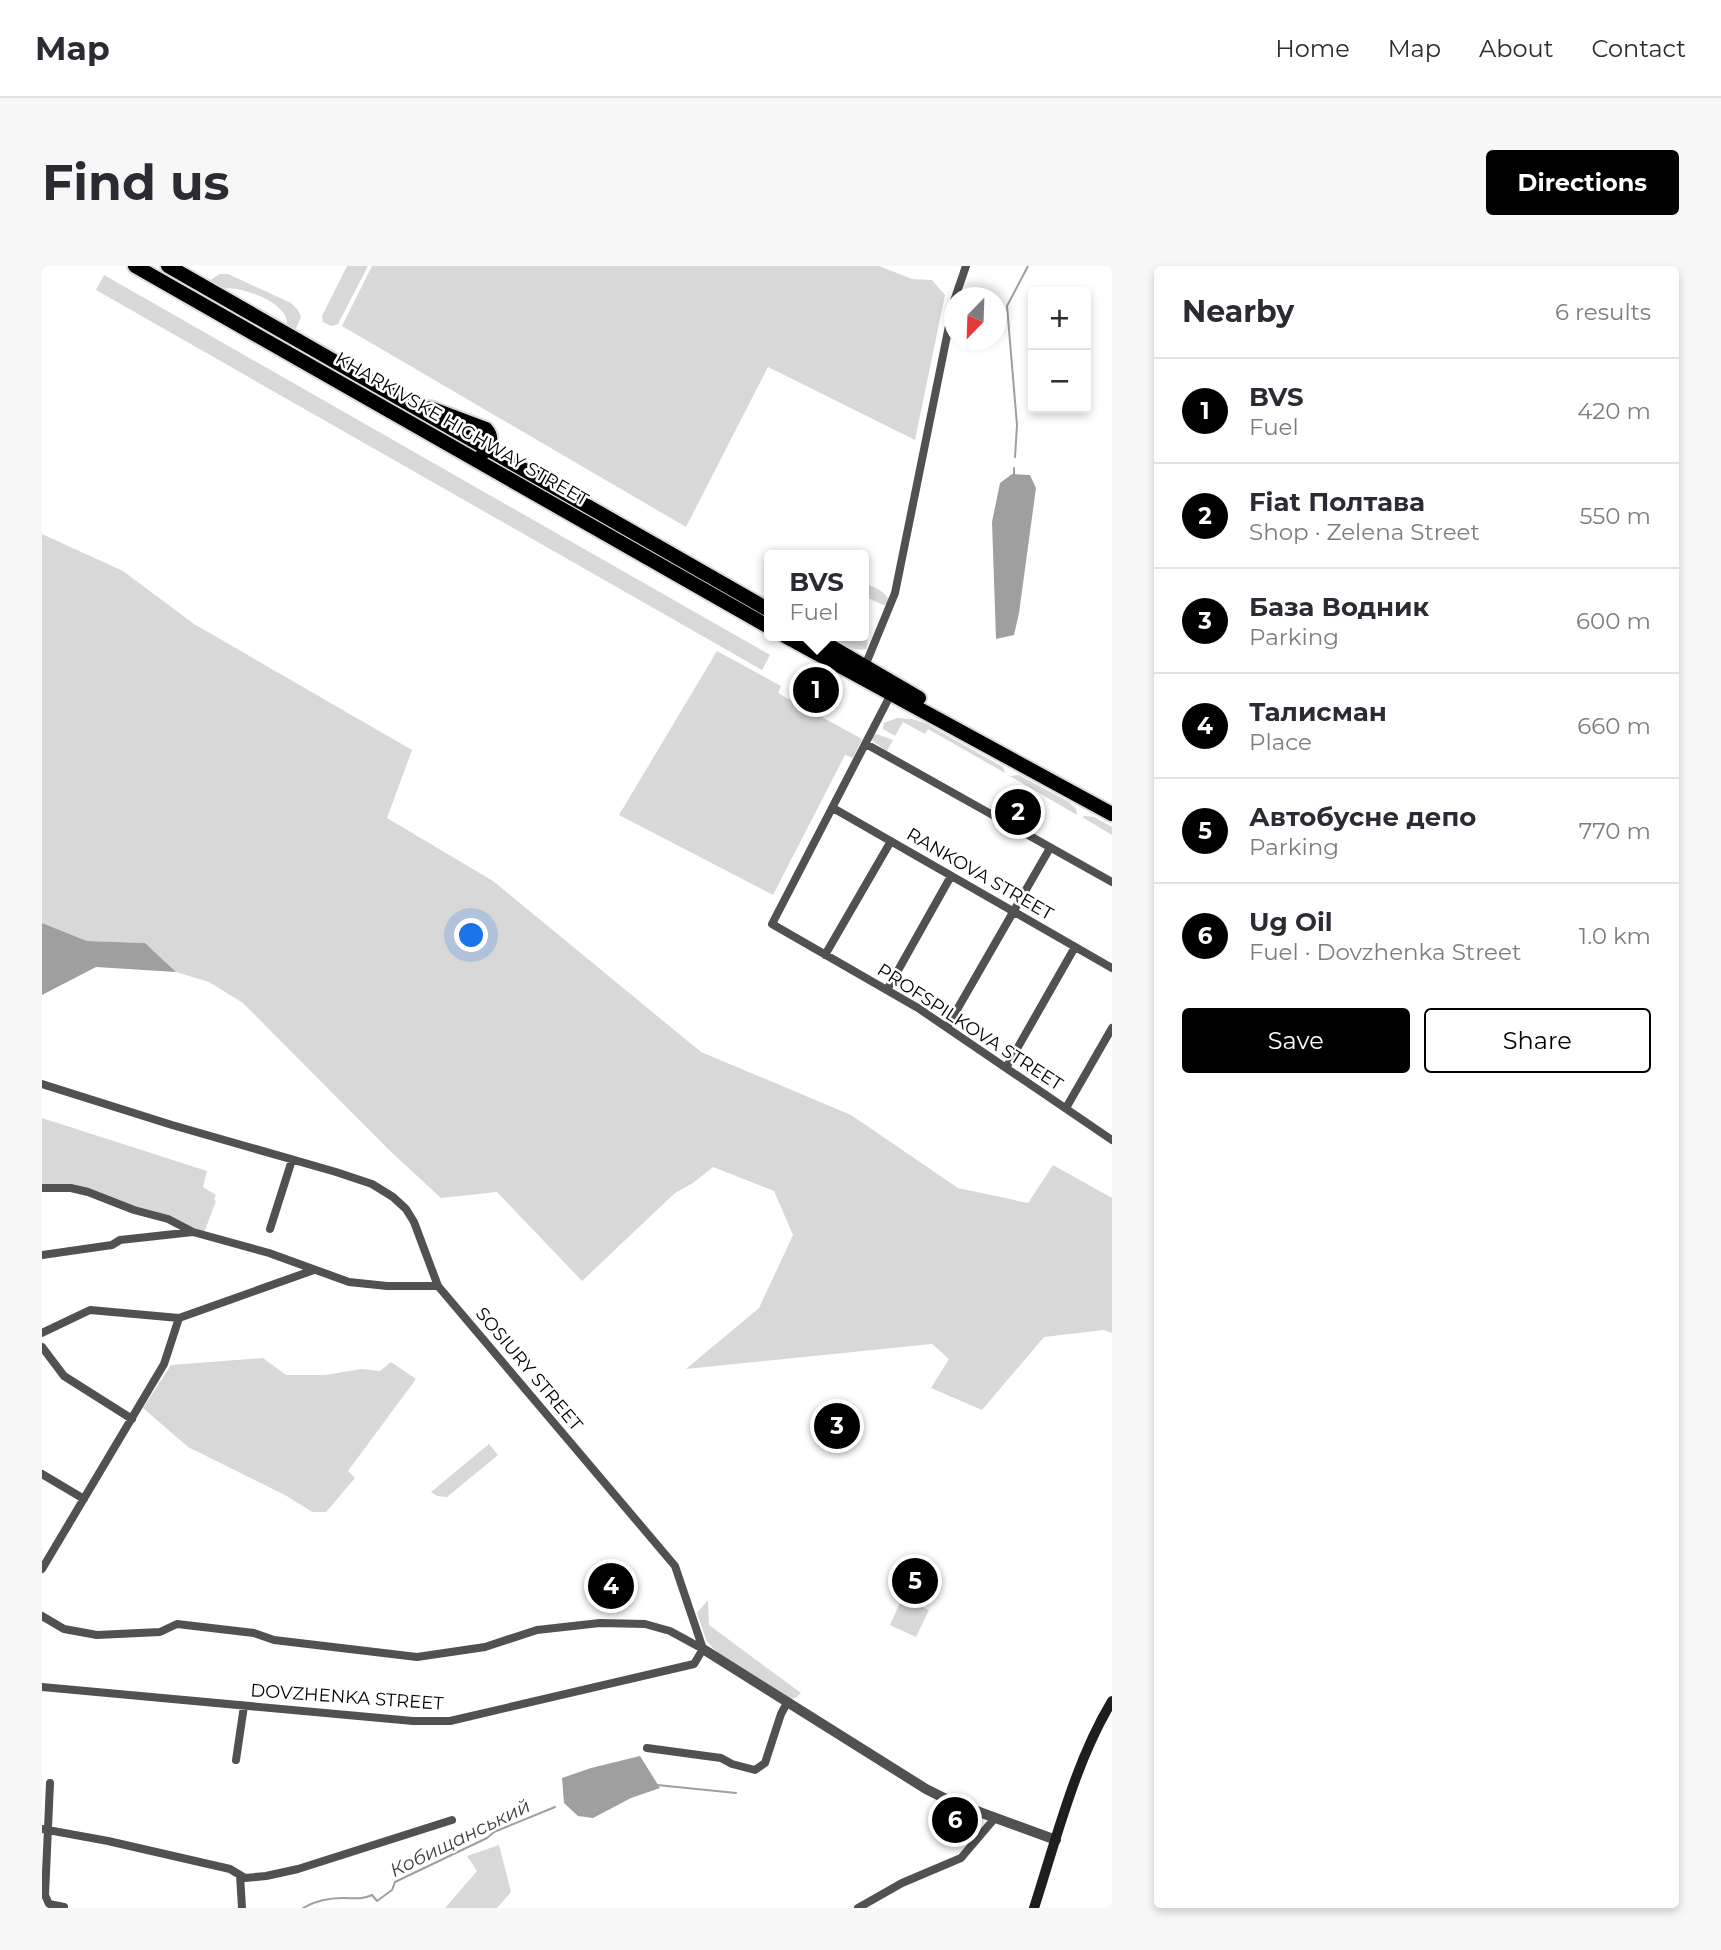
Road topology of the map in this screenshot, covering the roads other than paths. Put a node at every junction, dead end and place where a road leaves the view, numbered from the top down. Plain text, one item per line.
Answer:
1 (135, 266) edge
2 (168, 266) edge
3 (966, 266) edge
4 (959, 287) edge
5 (944, 350) edge
6 (488, 449) junction
7 (468, 455) junction
8 (764, 607) edge
9 (764, 624) edge
10 (795, 641) edge
11 (822, 641) edge
12 (865, 666) junction
13 (894, 689) junction
14 (866, 744) junction
15 (833, 808) junction
16 (1112, 814) edge
17 (891, 841) junction
18 (1051, 848) junction
19 (951, 876) junction
20 (1112, 882) edge
21 (1013, 911) junction
22 (1075, 947) junction
23 (825, 955) junction
24 (1112, 968) edge
25 (887, 990) junction
26 (947, 1027) junction
27 (1112, 1028) edge
28 (1006, 1068) junction
29 (42, 1084) edge
30 (1066, 1108) junction
31 (1112, 1140) edge
32 (292, 1160) junction
33 (42, 1188) edge
34 (270, 1229) dead end
35 (193, 1232) junction
36 (42, 1255) edge
37 (314, 1270) junction
38 (438, 1286) junction
39 (179, 1318) junction
40 (42, 1333) edge
41 (42, 1347) edge
42 (132, 1419) junction
43 (42, 1474) edge
44 (84, 1499) junction
45 (42, 1569) edge
46 (42, 1616) edge
47 (702, 1649) junction
48 (42, 1687) edge
49 (1112, 1702) edge
50 (788, 1703) junction
51 (244, 1706) junction
52 (647, 1748) dead end
53 (236, 1760) dead end
54 (50, 1783) dead end
55 (995, 1818) junction
56 (452, 1819) dead end
57 (45, 1829) edge
58 (1056, 1840) junction
59 (240, 1875) junction
60 (64, 1908) edge
61 (242, 1908) edge
62 (858, 1908) edge
63 (1034, 1908) edge

1 - 7 highway, KHARKIVSKE HIGHWAY STREET
2 - 6 highway, KHARKIVSKE HIGHWAY STREET
3 - 4 street
5 - 12 street
6 - 7 highway
6 - 8 highway, KHARKIVSKE HIGHWAY STREET
7 - 9 highway, KHARKIVSKE HIGHWAY STREET
10 - 13 highway
11 - 12 highway
12 - 13 highway
13 - 14 street
13 - 16 highway
14 - 15 street
14 - 18 street
15 - 17 street, RANKOVA STREET
15 - 23 street, PROFSPILKOVA STREET
17 - 19 street, RANKOVA STREET
17 - 23 street
18 - 20 street
18 - 21 street
19 - 21 street, RANKOVA STREET
19 - 25 street
21 - 22 street, RANKOVA STREET
21 - 26 street
22 - 24 street, RANKOVA STREET
22 - 28 street
23 - 25 street, PROFSPILKOVA STREET
25 - 26 street, PROFSPILKOVA STREET
26 - 28 street, PROFSPILKOVA STREET
27 - 30 street
28 - 30 street, PROFSPILKOVA STREET
29 - 32 street, SOSIURY STREET
30 - 31 street, PROFSPILKOVA STREET
32 - 34 street
32 - 38 street, SOSIURY STREET
33 - 35 street
35 - 36 street
35 - 37 street
37 - 38 street
37 - 39 street
38 - 47 street, SOSIURY STREET
39 - 40 street
39 - 42 street
41 - 42 street
42 - 44 street
43 - 44 street
44 - 45 street
46 - 47 street
47 - 50 street
47 - 51 street, DOVZHENKA STREET
48 - 51 street, DOVZHENKA STREET
49 - 58 main road
50 - 52 street
50 - 55 street
51 - 53 street
54 - 57 street
55 - 58 street
55 - 62 street
56 - 59 street
57 - 59 street
57 - 60 street
58 - 63 main road
59 - 61 street

